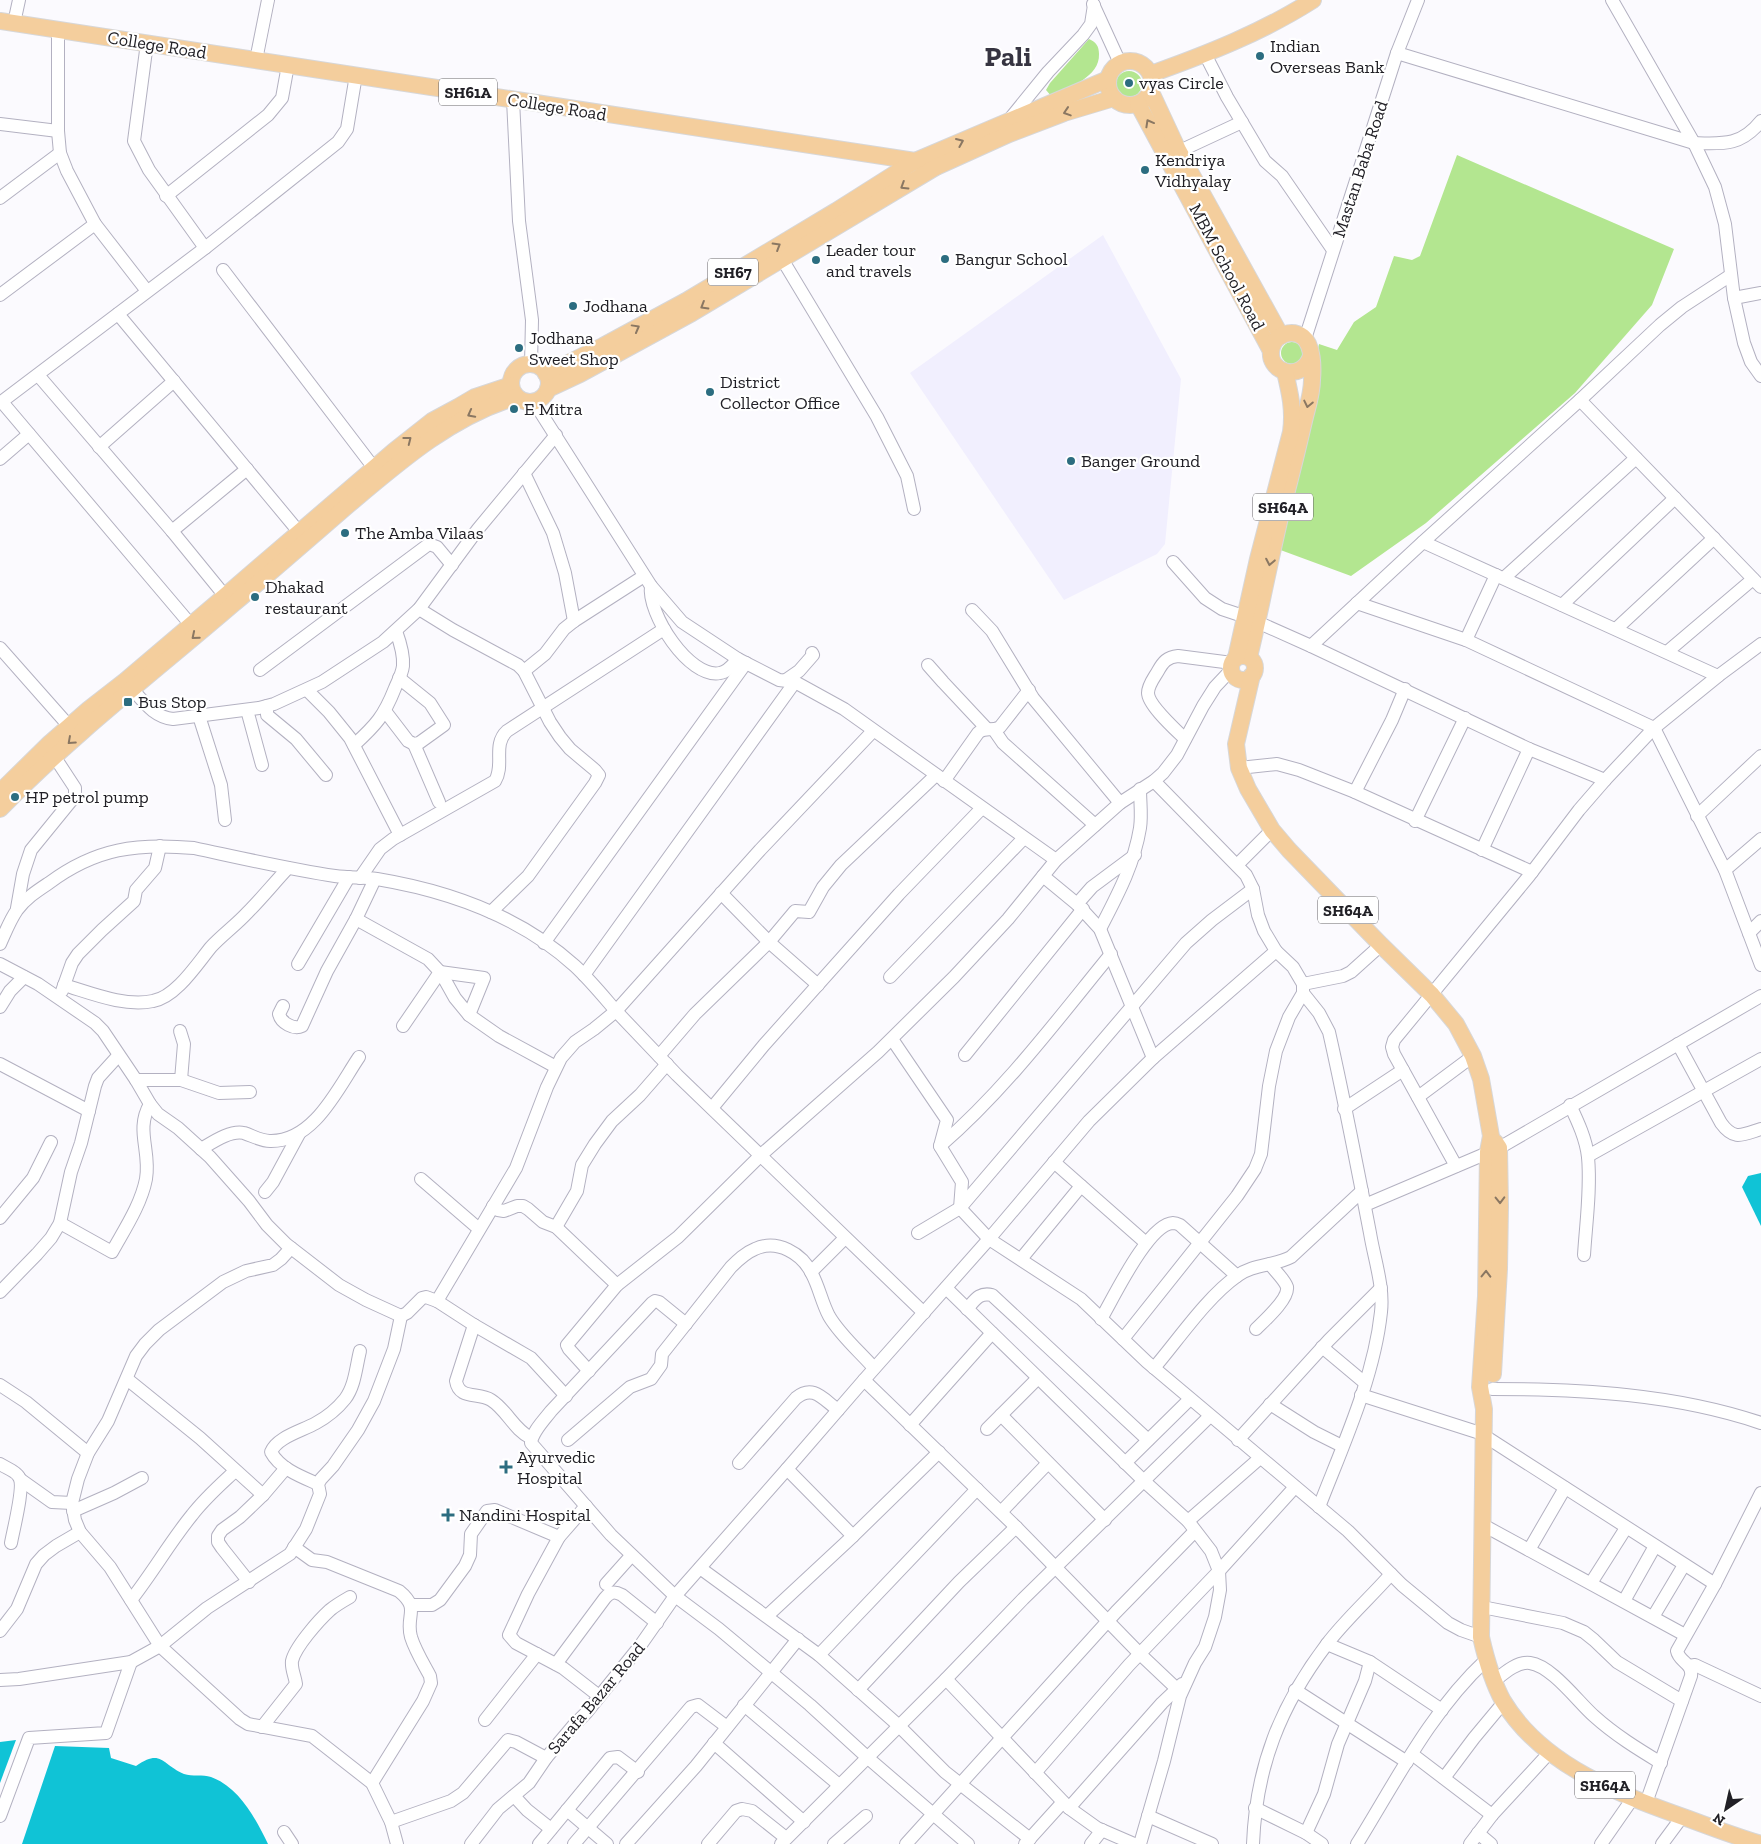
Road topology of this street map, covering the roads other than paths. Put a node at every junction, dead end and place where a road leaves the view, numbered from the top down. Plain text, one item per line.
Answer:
1 (19, 0) edge
2 (268, 0) edge
3 (1418, 0) edge
4 (1612, 0) edge
5 (1092, 2) edge
6 (1306, 2) edge
7 (7, 22) edge
8 (58, 30) junction
9 (148, 43) junction
10 (1397, 53) junction
11 (1205, 54) junction
12 (256, 60) junction
13 (1120, 63) junction
14 (288, 65) junction
15 (1151, 74) junction
16 (356, 75) junction
17 (1108, 79) junction
18 (1151, 92) junction
19 (1114, 98) junction
20 (513, 100) junction
21 (1138, 104) junction
22 (1009, 121) junction
23 (1761, 121) edge
24 (1242, 122) junction
25 (0, 124) edge
26 (58, 131) junction
27 (1694, 143) junction
28 (60, 153) junction
29 (1173, 154) junction
30 (915, 161) junction
31 (936, 167) junction
32 (166, 196) junction
33 (0, 198) edge
34 (95, 224) junction
35 (205, 248) junction
36 (1333, 250) junction
37 (782, 259) junction
38 (223, 270) dead end
39 (1731, 275) junction
40 (147, 291) junction
41 (1761, 293) edge
42 (0, 295) edge
43 (1734, 298) junction
44 (118, 314) junction
45 (1281, 336) junction
46 (1305, 339) junction
47 (1271, 351) junction
48 (1311, 356) junction
49 (531, 364) junction
50 (1285, 372) junction
51 (38, 375) junction
52 (1761, 376) edge
53 (174, 381) junction
54 (547, 382) junction
55 (514, 391) junction
56 (1580, 400) junction
57 (534, 402) junction
58 (1, 403) edge
59 (29, 434) junction
60 (556, 435) junction
61 (99, 447) junction
62 (1636, 458) junction
63 (0, 459) edge
64 (374, 468) junction
65 (247, 469) junction
66 (524, 474) junction
67 (1675, 498) junction
68 (914, 508) dead end
69 (172, 531) junction
70 (299, 532) junction
71 (1714, 538) junction
72 (1423, 542) junction
73 (1173, 562) dead end
74 (452, 565) junction
75 (1500, 577) junction
76 (648, 581) junction
77 (1757, 583) edge
78 (225, 596) junction
79 (1357, 603) junction
80 (1562, 605) junction
81 (419, 609) junction
82 (972, 610) dead end
83 (1252, 620) junction
84 (574, 621) junction
85 (190, 625) junction
86 (664, 629) junction
87 (1616, 629) junction
88 (396, 631) junction
89 (1466, 640) junction
90 (1761, 644) edge
91 (1311, 646) junction
92 (0, 648) edge
93 (1667, 652) junction
94 (812, 653) dead end
95 (742, 661) junction
96 (1237, 662) junction
97 (928, 665) dead end
98 (260, 670) dead end
99 (524, 671) junction
100 (1718, 676) junction
101 (399, 678) junction
102 (790, 681) junction
103 (132, 689) junction
104 (1405, 689) junction
105 (306, 690) junction
106 (1029, 690) junction
107 (267, 706) junction
108 (542, 708) junction
109 (247, 710) junction
110 (385, 711) junction
111 (200, 716) junction
112 (1465, 718) junction
113 (69, 726) junction
114 (1654, 728) junction
115 (990, 729) junction
116 (873, 731) junction
117 (1185, 739) junction
118 (354, 744) junction
119 (414, 744) junction
120 (1529, 749) junction
121 (54, 756) junction
122 (1761, 756) edge
123 (262, 765) dead end
124 (1239, 768) junction
125 (326, 775) dead end
126 (940, 778) junction
127 (1605, 780) junction
128 (1154, 781) junction
129 (1140, 789) junction
130 (0, 792) edge
131 (1355, 792) junction
132 (439, 802) dead end
133 (1120, 802) junction
134 (982, 808) junction
135 (0, 809) edge
136 (1697, 816) junction
137 (225, 820) dead end
138 (1415, 821) junction
139 (1095, 825) junction
140 (1272, 830) junction
141 (400, 835) junction
142 (1024, 838) junction
143 (1761, 839) edge
144 (160, 846) junction
145 (1482, 850) junction
146 (1135, 855) junction
147 (1056, 860) junction
148 (1237, 865) junction
149 (288, 868) junction
150 (1724, 870) junction
151 (1532, 872) junction
152 (1043, 876) junction
153 (354, 878) junction
154 (375, 879) junction
155 (1252, 889) junction
156 (721, 893) junction
157 (1080, 907) junction
158 (17, 911) junction
159 (491, 912) junction
160 (356, 919) junction
161 (1761, 921) edge
162 (1100, 929) junction
163 (1748, 932) junction
164 (769, 942) junction
165 (544, 943) junction
166 (0, 944) edge
167 (1381, 945) junction
168 (1276, 951) junction
169 (1111, 954) junction
170 (0, 964) edge
171 (298, 964) dead end
172 (1761, 965) edge
173 (440, 972) junction
174 (584, 976) junction
175 (24, 977) junction
176 (890, 977) dead end
177 (64, 985) junction
178 (818, 986) junction
179 (1303, 988) junction
180 (1432, 995) junction
181 (1761, 996) edge
182 (60, 998) junction
183 (283, 1006) dead end
184 (1131, 1006) junction
185 (0, 1007) edge
186 (616, 1011) junction
187 (469, 1015) junction
188 (403, 1026) dead end
189 (180, 1031) dead end
190 (892, 1039) junction
191 (1678, 1044) junction
192 (965, 1055) dead end
193 (118, 1056) junction
194 (1473, 1056) junction
195 (359, 1057) dead end
196 (1153, 1058) junction
197 (1761, 1059) edge
198 (663, 1060) junction
199 (0, 1064) edge
200 (556, 1067) junction
201 (1403, 1070) junction
202 (136, 1080) junction
203 (181, 1080) junction
204 (250, 1092) dead end
205 (1704, 1092) junction
206 (1418, 1097) junction
207 (150, 1104) junction
208 (1570, 1106) junction
209 (712, 1108) junction
210 (1344, 1109) junction
211 (89, 1111) junction
212 (1761, 1130) edge
213 (299, 1134) junction
214 (51, 1142) dead end
215 (1493, 1145) junction
216 (940, 1146) junction
217 (201, 1149) junction
218 (761, 1155) junction
219 (1588, 1156) junction
220 (1054, 1162) junction
221 (1456, 1166) junction
222 (421, 1179) dead end
223 (1081, 1186) junction
224 (1362, 1191) junction
225 (265, 1192) dead end
226 (1365, 1205) junction
227 (493, 1206) junction
228 (960, 1208) junction
229 (0, 1218) edge
230 (60, 1222) junction
231 (556, 1227) junction
232 (479, 1229) junction
233 (918, 1233) dead end
234 (845, 1238) junction
235 (989, 1239) junction
236 (1200, 1242) junction
237 (1146, 1243) junction
238 (291, 1248) junction
239 (1584, 1255) dead end
240 (1021, 1259) junction
241 (1270, 1264) junction
242 (812, 1272) junction
243 (1237, 1276) junction
244 (3, 1283) edge
245 (617, 1285) junction
246 (946, 1288) junction
247 (1381, 1288) junction
248 (437, 1301) junction
249 (967, 1309) junction
250 (924, 1314) junction
251 (401, 1316) junction
252 (1101, 1319) junction
253 (686, 1324) junction
254 (474, 1325) junction
255 (1256, 1329) dead end
256 (992, 1333) junction
257 (1123, 1339) junction
258 (1322, 1347) junction
259 (360, 1351) dead end
260 (874, 1368) junction
261 (1154, 1368) junction
262 (589, 1371) junction
263 (1038, 1378) junction
264 (127, 1379) junction
265 (864, 1380) junction
266 (0, 1386) edge
267 (1363, 1389) junction
268 (1492, 1389) junction
269 (566, 1396) junction
270 (1190, 1399) junction
271 (1270, 1404) junction
272 (838, 1410) junction
273 (1484, 1410) junction
274 (1001, 1415) junction
275 (1210, 1416) junction
276 (1761, 1424) edge
277 (910, 1425) junction
278 (987, 1429) dead end
279 (1484, 1436) junction
280 (532, 1438) junction
281 (568, 1440) dead end
282 (1148, 1440) junction
283 (1238, 1440) junction
284 (1342, 1446) junction
285 (939, 1452) junction
286 (88, 1453) junction
287 (1260, 1458) junction
288 (739, 1463) dead end
289 (1048, 1463) junction
290 (1125, 1463) junction
291 (0, 1464) edge
292 (286, 1468) junction
293 (787, 1469) junction
294 (235, 1471) junction
295 (142, 1478) dead end
296 (21, 1480) junction
297 (1145, 1482) junction
298 (318, 1484) junction
299 (1295, 1487) junction
300 (1565, 1488) junction
301 (977, 1489) junction
302 (1761, 1493) edge
303 (263, 1495) junction
304 (586, 1506) junction
305 (72, 1507) junction
306 (1319, 1507) junction
307 (1001, 1512) junction
308 (1104, 1520) junction
309 (1483, 1524) junction
310 (1192, 1526) junction
311 (1016, 1527) junction
312 (1626, 1528) junction
313 (80, 1532) junction
314 (853, 1536) junction
315 (558, 1537) junction
316 (11, 1543) dead end
317 (1656, 1546) junction
318 (294, 1547) junction
319 (1529, 1550) junction
320 (631, 1556) junction
321 (1684, 1565) junction
322 (700, 1568) junction
323 (1055, 1568) junction
324 (1219, 1571) junction
325 (1391, 1574) junction
326 (249, 1582) junction
327 (1591, 1583) junction
328 (606, 1584) dead end
329 (1715, 1584) junction
330 (675, 1596) junction
331 (350, 1597) dead end
332 (131, 1600) junction
333 (1624, 1601) junction
334 (411, 1605) junction
335 (1482, 1606) junction
336 (767, 1616) junction
337 (1653, 1617) junction
338 (1108, 1620) junction
339 (657, 1623) junction
340 (0, 1631) edge
341 (1685, 1635) junction
342 (1481, 1637) junction
343 (798, 1639) junction
344 (1327, 1644) junction
345 (160, 1646) junction
346 (537, 1654) junction
347 (1140, 1654) junction
348 (820, 1655) junction
349 (131, 1662) junction
350 (1370, 1662) junction
351 (556, 1664) junction
352 (1689, 1666) junction
353 (1492, 1672) junction
354 (771, 1673) junction
355 (946, 1679) junction
356 (1187, 1679) junction
357 (0, 1680) edge
358 (1177, 1689) junction
359 (858, 1690) junction
360 (1295, 1690) junction
361 (599, 1696) junction
362 (1761, 1696) edge
363 (1682, 1701) junction
364 (1504, 1702) junction
365 (744, 1705) junction
366 (1442, 1710) junction
367 (485, 1720) dead end
368 (1348, 1723) junction
369 (898, 1725) junction
370 (728, 1726) junction
371 (262, 1727) junction
372 (1001, 1737) junction
373 (714, 1743) junction
374 (1550, 1752) junction
375 (546, 1758) junction
376 (868, 1758) junction
377 (1410, 1758) junction
378 (1661, 1763) junction
379 (638, 1772) junction
380 (1034, 1773) junction
381 (1444, 1778) junction
382 (372, 1783) junction
383 (839, 1785) junction
384 (960, 1785) junction
385 (514, 1796) junction
386 (1643, 1799) junction
387 (1066, 1805) junction
388 (1255, 1808) junction
389 (567, 1810) junction
390 (932, 1814) junction
391 (1492, 1815) junction
392 (0, 1816) edge
393 (866, 1816) dead end
394 (1148, 1816) junction
395 (1682, 1817) junction
396 (391, 1822) junction
397 (804, 1822) junction
398 (588, 1828) junction
399 (551, 1829) junction
400 (1102, 1830) junction
401 (284, 1832) dead end
402 (1478, 1833) junction
403 (1761, 1833) edge
404 (1306, 1834) junction
405 (1732, 1840) edge
406 (782, 1842) edge
407 (1027, 1842) edge
408 (910, 1843) edge
409 (292, 1844) edge
410 (397, 1844) edge
411 (471, 1844) edge
412 (539, 1844) edge
413 (574, 1844) edge
414 (607, 1844) edge
415 (626, 1844) edge
416 (708, 1844) edge
417 (834, 1844) edge
418 (968, 1844) edge
419 (1091, 1844) edge
420 (1134, 1844) edge
421 (1140, 1844) edge
422 (1212, 1844) edge
423 (1253, 1844) edge
424 (1322, 1844) edge
425 (1357, 1844) edge
426 (1470, 1844) edge
427 (1491, 1844) edge
428 (1601, 1844) edge
429 (1662, 1844) edge
430 (1761, 1844) edge

1 - 7 street
2 - 12 street
3 - 10 street, Mastan Baba Road
4 - 27 street
5 - 13 street
5 - 22 street
6 - 11 main road
7 - 8 main road, College Road / SH61A
8 - 9 main road, College Road / SH61A
8 - 26 street
9 - 12 main road, College Road / SH61A
9 - 32 street
10 - 27 street
10 - 36 street, Mastan Baba Road
11 - 15 main road
11 - 24 street
12 - 14 main road, College Road / SH61A
13 - 15 main road
13 - 17 main road
14 - 16 main road, College Road / SH61A
14 - 32 street
15 - 18 main road
16 - 20 main road, College Road / SH61A
16 - 35 street
17 - 19 main road
17 - 22 main road, SH67
18 - 21 main road
18 - 29 main road, MBM School Road / SH64A
19 - 21 main road, SH67
19 -> 31 main road, SH67
20 - 30 main road, College Road / SH61A
20 - 49 street
29 -> 21 main road, MBM School Road / SH64A
30 -> 22 main road, SH67
23 - 27 street
24 - 29 street
24 - 36 street
25 - 26 street
26 - 28 street
27 - 39 street
28 - 33 street
28 - 34 street
29 - 45 main road, MBM School Road / SH64A
29 - 47 main road, MBM School Road / SH64A
30 - 31 main road, College Road / SH61A
54 -> 30 main road, SH67
31 -> 37 main road, SH67
32 - 35 street
34 - 40 street
34 - 42 street
35 - 40 street
36 - 46 street, Mastan Baba Road
37 -> 54 main road, SH67
37 - 68 street
38 - 64 street
39 - 43 street
39 - 56 street
40 - 44 street
41 - 43 street
43 - 52 street
44 - 51 street
44 - 53 street
45 - 46 main road
45 - 47 main road
46 - 48 main road, SH64A
47 - 50 main road, SH64A
48 - 50 main road
48 -> 83 main road, SH64A
49 - 54 main road
49 - 55 main road
50 - 83 main road, SH64A
51 - 58 street
51 - 61 street
53 - 61 street
53 - 65 street
54 - 57 main road, SH67
55 - 57 main road
64 -> 55 main road
55 -> 103 main road
56 - 62 street
56 - 72 street
57 - 60 street
58 - 59 street
59 - 63 street
59 - 85 street
60 - 66 street
60 - 76 street
61 - 69 street
62 - 67 street
62 - 75 street
64 - 70 main road
65 - 69 street
65 - 70 street
66 - 74 street
66 - 84 street
67 - 71 street
67 - 80 street
69 - 78 street
70 - 78 main road
71 - 77 street
71 - 87 street
72 - 75 street
72 - 79 street
73 - 83 street
74 - 81 street
74 - 98 street
75 - 80 street
75 - 89 street
76 - 84 street
76 - 86 street
76 - 95 street
77 - 93 street
78 - 85 main road
79 - 89 street
79 - 91 street
80 - 87 street
81 - 88 street
81 - 99 street
82 - 106 street
83 - 91 street
83 - 96 main road, SH64A
84 - 99 street
85 - 113 main road
86 - 95 street
86 - 108 street
87 - 93 street
88 - 101 street
88 - 105 street
89 - 114 street
90 - 100 street
91 - 104 street
92 - 113 street
93 - 100 street
94 - 102 street
95 - 102 street
95 - 165 street
96 - 117 street
96 - 117 street
96 - 124 main road, SH64A
97 - 115 street
99 - 108 street
100 - 114 street
101 - 110 street
101 - 119 street
102 - 116 street
102 - 174 street
103 - 111 street
103 -> 121 main road
104 - 112 street
104 - 131 street
105 - 107 street
105 - 118 street
106 - 115 street
106 - 133 street
107 - 109 street
107 - 125 street
108 - 141 street
108 - 159 street
109 - 111 street
109 - 123 street
110 - 118 street
110 - 119 street
111 - 137 street
112 - 120 street
112 - 138 street
113 - 130 main road
114 - 127 street
114 - 136 street
115 - 126 street
115 - 139 street
116 - 126 street
116 - 156 street
117 - 128 street
118 - 141 street
119 - 132 street
120 - 127 street
120 - 145 street
121 - 135 main road
121 - 158 street
122 - 136 street
124 - 131 street
124 - 140 main road, SH64A
126 - 134 street
126 - 164 street
127 - 151 street
128 - 129 street
128 - 148 street
129 - 133 street
129 - 146 street
131 - 138 street
133 - 139 street
134 - 142 street
134 - 178 street
136 - 150 street
138 - 145 street
139 - 147 street
140 - 148 street
140 - 167 main road, SH64A
141 - 153 street
142 - 147 street
142 - 176 street
143 - 150 street
144 - 149 street
144 - 158 street
144 - 177 street
145 - 151 street
146 - 157 street
146 - 162 street
147 - 152 street
148 - 155 street
149 - 153 street
149 - 177 street
150 - 163 street
151 - 180 street
152 - 157 street
152 - 190 street
153 - 154 street
153 - 171 street
154 - 159 street
154 - 160 street
155 - 168 street
155 - 184 street
156 - 164 street
156 - 186 street
157 - 162 street
157 - 192 street
158 - 166 street
159 - 165 street
160 - 173 street
160 - 183 street
161 - 163 street
162 - 169 street
163 - 172 street
164 - 178 street
164 - 198 street
165 - 174 street
167 - 179 street
167 - 180 main road, SH64A
168 - 179 street
168 - 196 street, Sarafa Bazar Road
169 - 184 street
169 - 216 street
170 - 175 street
173 - 187 street
173 - 187 street
173 - 188 street
174 - 186 street
175 - 182 street
175 - 185 street
177 - 182 street
178 - 209 street
179 - 210 street
179 - 236 street
180 - 194 main road, SH64A
180 - 201 street
181 - 191 street
182 - 193 street
184 - 196 street
184 - 228 street
186 - 198 street
186 - 200 street
187 - 200 street
189 - 203 street
190 - 216 street
190 - 218 street
191 - 205 street
191 - 208 street
193 - 202 street
193 - 211 street
194 - 206 street
194 - 215 main road, SH64A
195 - 213 street
196 - 220 street, Sarafa Bazar Road
197 - 205 street
198 - 209 street
198 - 231 street
199 - 211 street
200 - 227 street
201 - 206 street
201 - 210 street
202 - 203 street
202 - 207 street
203 - 204 street
205 - 212 street
205 - 219 street
206 - 221 street
207 - 217 street
207 - 230 street
208 - 215 street
208 - 219 street
209 - 218 street
210 - 224 street
211 - 230 street
213 - 217 street
213 - 225 street
214 - 229 street
215 - 221 street
215 -> 268 main road, SH64A
273 -> 215 main road, SH64A
216 - 228 street
217 - 238 street
218 - 234 street
218 - 245 street
219 - 239 street
220 - 223 street
220 - 235 street, Sarafa Bazar Road
221 - 226 street
222 - 232 street
223 - 237 street
223 - 240 street
224 - 226 street
224 - 241 street
226 - 247 street
227 - 231 street
227 - 232 street
228 - 233 street
228 - 235 street
230 - 244 street
231 - 245 street
232 - 248 street
234 - 242 street
234 - 250 street
235 - 240 street
235 - 246 street, Sarafa Bazar Road
236 - 237 street
236 - 243 street
236 - 257 street
237 - 252 street
238 - 251 street
238 - 264 street
240 - 252 street
241 - 243 street
241 - 255 street
242 - 253 street
242 - 260 street
243 - 261 street
245 - 262 street
246 - 249 street
246 - 250 street, Sarafa Bazar Road
247 - 258 street
247 - 267 street
248 - 251 street
248 - 254 street
249 - 256 street
249 - 282 street
250 - 260 street, Sarafa Bazar Road
251 - 298 street
252 - 257 street
253 - 262 street
253 - 281 street
254 - 269 street
254 - 280 street
256 - 263 street
256 - 277 street
257 - 261 street
258 - 267 street
258 - 271 street
259 - 292 street
260 - 265 street, Sarafa Bazar Road
261 - 270 street
262 - 269 street
263 - 274 street
263 - 290 street
264 - 286 street
264 - 294 street
265 - 272 street, Sarafa Bazar Road
265 - 277 street
266 - 286 street
267 - 279 street
267 - 284 street
268 - 273 main road, SH64A
268 - 276 street
269 - 280 street
270 - 275 street
270 - 282 street
271 - 283 street
271 - 284 street
272 - 288 street
272 - 293 street, Sarafa Bazar Road
273 - 279 main road, SH64A
274 - 278 street
274 - 289 street
275 - 283 street
275 - 297 street
277 - 285 street
279 - 300 street
279 - 309 main road, SH64A
280 - 304 street
282 - 290 street
283 - 287 street
284 - 306 street
285 - 301 street
285 - 314 street
286 - 305 street
287 - 299 street
287 - 310 street
289 - 307 street
289 - 308 street
290 - 297 street
291 - 296 street
292 - 298 street
292 - 303 street
293 - 314 street
293 - 322 street, Sarafa Bazar Road
294 - 303 street
294 - 332 street
295 - 305 street
296 - 305 street
296 - 316 street
297 - 308 street
297 - 310 street
298 - 318 street
299 - 306 street
299 - 324 street
300 - 312 street
300 - 319 street
301 - 307 street
301 - 348 street
302 - 329 street
303 - 326 street
304 - 315 street
304 - 320 street
305 - 313 street
306 - 325 street
307 - 311 street
308 - 323 street
309 - 319 street
309 - 335 main road, SH64A
310 - 324 street
310 - 338 street
311 - 323 street
311 - 359 street
312 - 317 street
312 - 327 street
313 - 332 street
313 - 340 street
314 - 336 street
315 - 334 street
315 - 346 street
317 - 321 street
317 - 333 street
318 - 326 street
318 - 334 street
319 - 327 street
320 - 328 street
320 - 330 street
321 - 329 street
321 - 337 street
322 - 330 street, Sarafa Bazar Road
322 - 336 street
323 - 338 street
323 - 355 street
324 - 347 street
324 - 356 street
325 - 342 street
325 - 344 street
326 - 345 street
327 - 333 street
329 - 341 street
330 - 339 street, Sarafa Bazar Road
330 - 354 street
331 - 371 street
332 - 345 street
333 - 337 street
334 - 382 street
335 - 342 main road, SH64A
335 - 363 street
336 - 343 street
337 - 341 street
338 - 347 street
338 - 372 street
339 - 351 street
339 - 361 street, Sarafa Bazar Road
341 - 352 street
342 - 353 main road, SH64A
343 - 348 street
343 - 354 street
344 - 350 street
344 - 360 street
345 - 349 street
345 - 371 street
346 - 351 street
346 - 367 street
347 - 358 street
347 - 380 street
348 - 359 street
349 - 357 street
349 - 392 street
350 - 366 street
350 - 368 street
351 - 361 street
352 - 362 street
352 - 363 street
353 - 364 main road, SH64A
353 - 366 street
353 - 378 street
353 - 386 main road, SH64A
354 - 365 street
354 - 376 street
355 - 369 street
355 - 372 street
356 - 358 street
356 - 394 street
358 - 387 street
359 - 369 street
360 - 368 street
360 - 388 street
361 - 375 street, Sarafa Bazar Road
363 - 378 street
364 - 374 main road, SH64A
364 - 381 street
365 - 370 street
365 - 383 street
366 - 377 street
368 - 377 street
368 - 404 street
369 - 376 street
369 - 384 street
370 - 373 street
370 - 379 street
371 - 382 street
372 - 380 street
372 - 384 street
373 - 397 street
373 - 415 street
374 - 386 main road, SH64A
374 - 391 street
375 - 385 street, Sarafa Bazar Road
375 - 396 street
376 - 383 street
376 - 390 street
377 - 381 street
377 - 425 street
378 - 386 street
379 - 389 street
379 - 398 street
380 - 387 street
381 - 391 street
382 - 396 street
383 - 397 street
384 - 390 street
384 - 407 street
385 - 399 street
385 - 411 street, Sarafa Bazar Road
386 - 395 main road, SH64A
386 - 403 main road, SH64A
386 - 428 street
387 - 400 street
387 - 407 street
388 - 404 street
388 - 423 street
389 - 398 street
389 - 399 street
390 - 408 street
390 - 418 street
391 - 402 street
393 - 417 street
394 - 421 street
394 - 422 street
395 - 405 main road, SH64A
395 - 429 street
396 - 410 street
397 - 406 street
398 - 413 street
398 - 414 street
399 - 412 street
400 - 419 street
400 - 420 street
401 - 409 street
402 - 426 street
402 - 427 street
404 - 424 street
405 - 430 main road, SH64A
406 - 416 street

